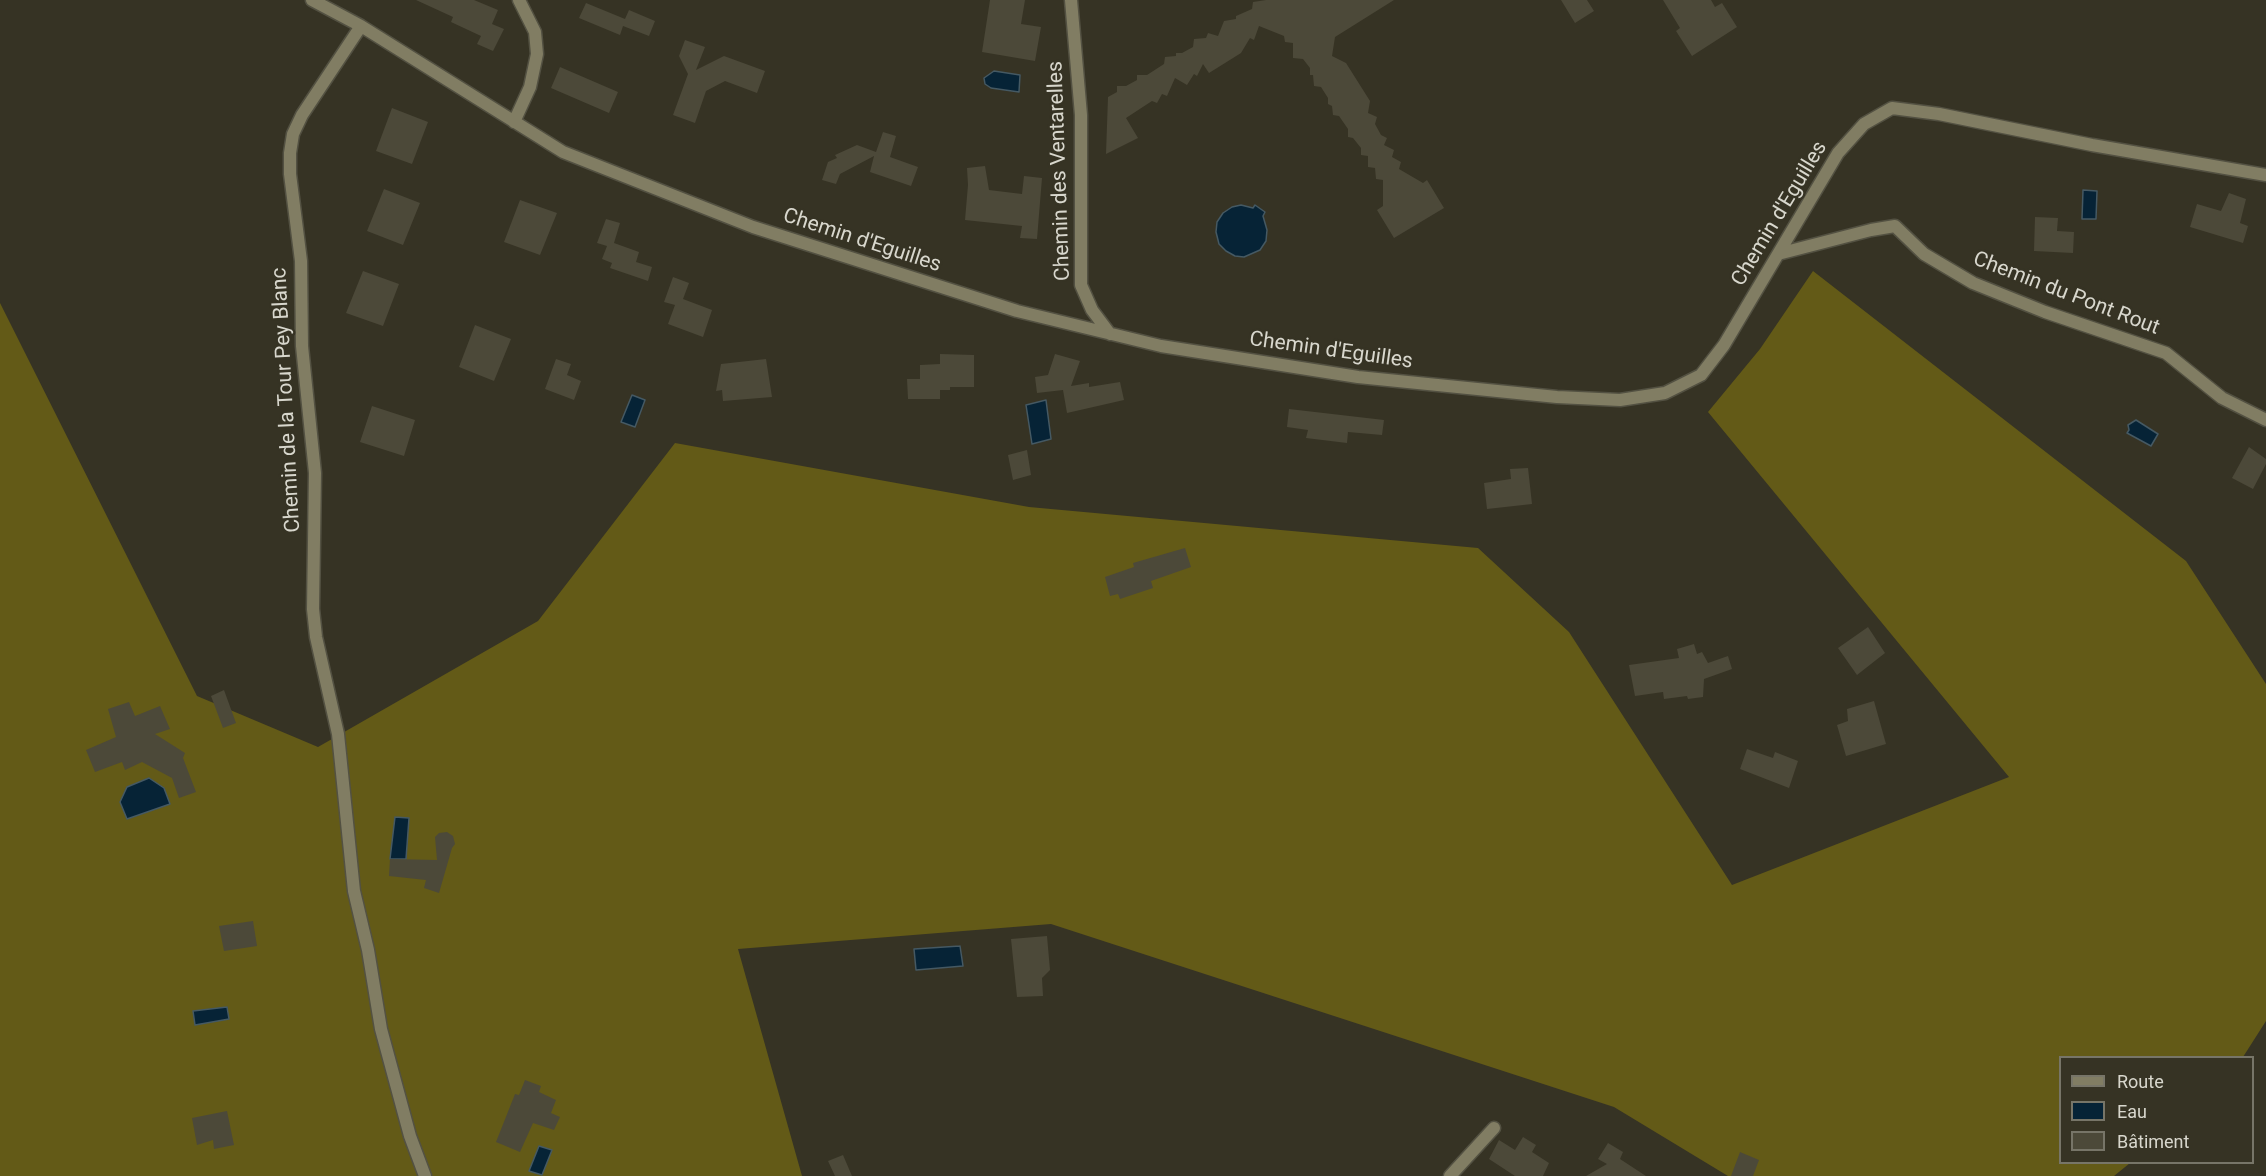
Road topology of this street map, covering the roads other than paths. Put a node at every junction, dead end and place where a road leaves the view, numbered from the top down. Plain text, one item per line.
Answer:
1 (312, 0) edge
2 (519, 0) edge
3 (1071, 0) edge
4 (361, 26) junction
5 (514, 122) junction
6 (2266, 176) edge
7 (1778, 254) junction
8 (1110, 334) junction
9 (2266, 420) edge
10 (1494, 1128) dead end
11 (425, 1176) edge
12 (1450, 1176) edge

1 - 4 street, Chemin d'Eguilles
2 - 5 street
3 - 8 street, Chemin des Ventarelles
4 - 5 street, Chemin d'Eguilles
4 - 11 street, Chemin de la Tour Pey Blanc
5 - 8 street, Chemin d'Eguilles
6 - 7 street, Chemin d'Eguilles
7 - 8 street, Chemin d'Eguilles
7 - 9 street, Chemin du Pont Rout
10 - 12 street

